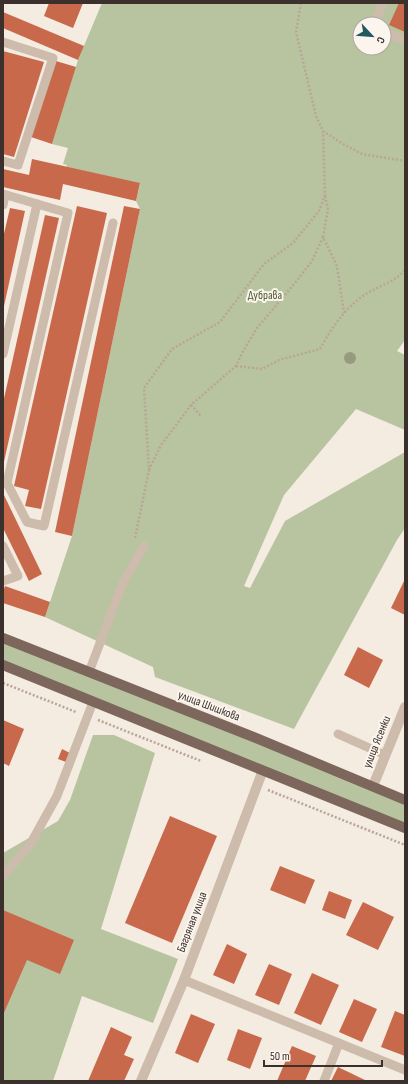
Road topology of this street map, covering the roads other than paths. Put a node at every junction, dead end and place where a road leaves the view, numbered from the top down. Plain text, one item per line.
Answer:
1 (383, 3) edge
2 (377, 16) edge
3 (392, 35) edge
4 (405, 40) edge
5 (3, 42) edge
6 (3, 161) edge
7 (4, 195) edge
8 (36, 204) junction
9 (3, 205) edge
10 (113, 223) dead end
11 (3, 354) edge
12 (3, 546) edge
13 (144, 546) dead end
14 (3, 581) edge
15 (3, 638) edge
16 (3, 665) edge
17 (89, 672) junction
18 (93, 702) junction
19 (405, 707) edge
20 (338, 734) dead end
21 (385, 755) junction
22 (263, 770) junction
23 (373, 786) junction
24 (405, 800) edge
25 (404, 824) edge
26 (3, 876) edge
27 (184, 980) junction
28 (339, 1043) junction
29 (405, 1070) edge
30 (141, 1081) edge
31 (324, 1081) edge

1 - 2 lane
3 - 4 lane
5 - 6 lane
7 - 8 lane
7 - 9 lane
8 - 10 lane
8 - 11 lane
12 - 14 lane
13 - 17 lane
15 - 17 main road, улица Шишкова
16 - 18 main road
17 - 23 main road, улица Шишкова
18 - 22 main road
18 - 26 lane
19 - 21 street, улица Ясенки
20 - 21 lane
21 - 23 street, улица Ясенки
22 - 25 main road
22 - 27 street, Багряная улица
23 - 24 main road, улица Шишкова
27 - 28 lane
27 - 30 street, Багряная улица
28 - 29 lane
28 - 31 lane

